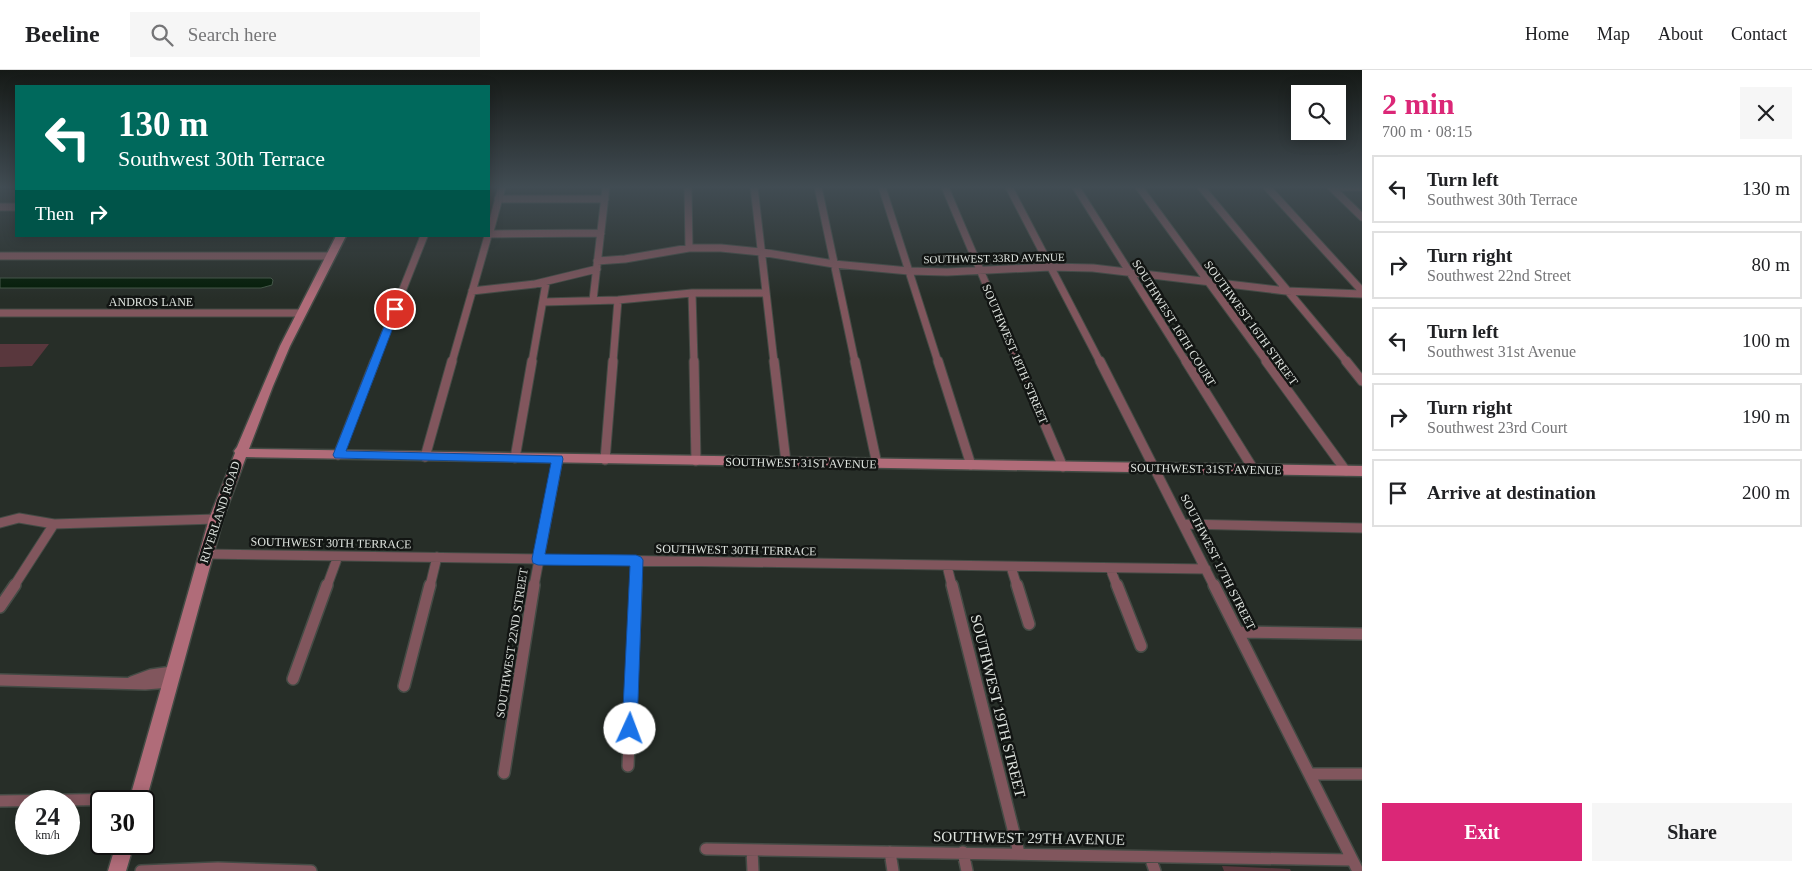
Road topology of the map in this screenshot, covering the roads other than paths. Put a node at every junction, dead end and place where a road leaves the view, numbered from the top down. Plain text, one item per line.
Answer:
1 (601, 224) edge
2 (689, 224) edge
3 (758, 224) edge
4 (826, 224) edge
5 (894, 224) edge
6 (961, 224) edge
7 (1028, 224) edge
8 (1099, 224) edge
9 (1166, 224) edge
10 (1232, 224) edge
11 (1301, 224) edge
12 (600, 233) junction
13 (490, 235) edge
14 (340, 237) edge
15 (424, 237) edge
16 (488, 237) edge
17 (689, 248) junction
18 (761, 252) junction
19 (0, 256) edge
20 (331, 256) junction
21 (834, 264) junction
22 (597, 265) junction
23 (1050, 267) junction
24 (909, 271) junction
25 (980, 271) junction
26 (1129, 272) junction
27 (1207, 282) junction
28 (546, 283) junction
29 (472, 291) junction
30 (1286, 291) junction
31 (692, 293) junction
32 (765, 293) junction
33 (1362, 293) edge
34 (593, 300) junction
35 (618, 300) junction
36 (543, 302) junction
37 (0, 313) edge
38 (301, 313) junction
39 (1362, 381) edge
40 (240, 451) junction
41 (338, 455) junction
42 (425, 457) junction
43 (514, 458) junction
44 (558, 459) junction
45 (605, 460) junction
46 (696, 461) junction
47 (786, 462) junction
48 (876, 464) junction
49 (971, 465) junction
50 (1062, 466) junction
51 (1155, 468) junction
52 (1254, 470) junction
53 (1346, 471) junction
54 (1362, 471) edge
55 (215, 522) junction
56 (0, 523) edge
57 (54, 524) junction
58 (1183, 524) junction
59 (1362, 528) edge
60 (205, 554) junction
61 (338, 556) junction
62 (437, 558) junction
63 (538, 559) junction
64 (636, 560) junction
65 (947, 566) junction
66 (1011, 567) junction
67 (1110, 568) junction
68 (1206, 569) junction
69 (0, 607) edge
70 (1029, 624) dead end
71 (1238, 632) junction
72 (1362, 634) edge
73 (1141, 646) dead end
74 (171, 677) junction
75 (293, 679) dead end
76 (0, 680) edge
77 (404, 686) dead end
78 (628, 766) dead end
79 (504, 773) dead end
80 (1310, 774) junction
81 (1362, 774) edge
82 (140, 790) edge
83 (90, 800) edge
84 (0, 801) edge
85 (706, 849) dead end
86 (752, 850) junction
87 (890, 852) junction
88 (963, 852) junction
89 (1019, 853) junction
90 (122, 855) edge
91 (1150, 857) junction
92 (1355, 865) edge
93 (118, 871) edge
94 (141, 871) edge
95 (311, 871) edge
96 (753, 871) edge
97 (893, 871) edge
98 (966, 871) edge
99 (1155, 871) edge

1 - 12 street
2 - 17 street
3 - 18 street
4 - 21 street
5 - 24 street
6 - 25 street, SOUTHWEST 18TH STREET
7 - 23 street, SOUTHWEST 17TH STREET
8 - 26 street, SOUTHWEST 16TH COURT
9 - 27 street, SOUTHWEST 16TH STREET
10 - 30 street
11 - 33 street
12 - 13 street
12 - 22 street
14 - 20 street, RIVERLAND ROAD
15 - 41 street
16 - 29 street
17 - 18 street, SOUTHWEST 33RD AVENUE
17 - 22 street, SOUTHWEST 33RD AVENUE
18 - 21 street, SOUTHWEST 33RD AVENUE
18 - 32 street
19 - 20 street
20 - 38 street, RIVERLAND ROAD
21 - 24 street, SOUTHWEST 33RD AVENUE
21 - 48 street
22 - 28 street, SOUTHWEST 33RD AVENUE
22 - 34 street
23 - 25 street, SOUTHWEST 33RD AVENUE
23 - 26 street, SOUTHWEST 33RD AVENUE
23 - 51 street, SOUTHWEST 17TH STREET
24 - 25 street, SOUTHWEST 33RD AVENUE
24 - 49 street
25 - 50 street, SOUTHWEST 18TH STREET
26 - 27 street, SOUTHWEST 33RD AVENUE
26 - 52 street, SOUTHWEST 16TH COURT
27 - 30 street, SOUTHWEST 33RD AVENUE
27 - 53 street, SOUTHWEST 16TH STREET
28 - 29 street, SOUTHWEST 33RD AVENUE
28 - 36 street
29 - 42 street
30 - 33 street, SOUTHWEST 33RD AVENUE
30 - 39 street
31 - 32 street
31 - 35 street
31 - 46 street
32 - 47 street
34 - 35 street
34 - 36 street
35 - 45 street
36 - 43 street
37 - 38 street, ANDROS LANE
38 - 40 street, RIVERLAND ROAD
40 - 41 street, SOUTHWEST 31ST AVENUE
40 - 55 street, RIVERLAND ROAD
41 - 42 street, SOUTHWEST 31ST AVENUE
42 - 43 street, SOUTHWEST 31ST AVENUE
43 - 44 street, SOUTHWEST 31ST AVENUE
44 - 45 street, SOUTHWEST 31ST AVENUE
44 - 63 street, SOUTHWEST 22ND STREET
45 - 46 street, SOUTHWEST 31ST AVENUE
46 - 47 street, SOUTHWEST 31ST AVENUE
47 - 48 street, SOUTHWEST 31ST AVENUE
48 - 49 street, SOUTHWEST 31ST AVENUE
49 - 50 street, SOUTHWEST 31ST AVENUE
50 - 51 street, SOUTHWEST 31ST AVENUE
51 - 52 street, SOUTHWEST 31ST AVENUE
51 - 58 street, SOUTHWEST 17TH STREET
52 - 53 street, SOUTHWEST 31ST AVENUE
53 - 54 street, SOUTHWEST 31ST AVENUE
55 - 57 street
55 - 60 street, RIVERLAND ROAD
56 - 57 street
57 - 69 street
58 - 59 street
58 - 68 street, SOUTHWEST 17TH STREET
60 - 61 street, SOUTHWEST 30TH TERRACE
60 - 74 street, RIVERLAND ROAD
61 - 62 street, SOUTHWEST 30TH TERRACE
61 - 75 street
62 - 63 street, SOUTHWEST 30TH TERRACE
62 - 77 street
63 - 64 street, SOUTHWEST 30TH TERRACE
63 - 79 street, SOUTHWEST 22ND STREET
64 - 65 street, SOUTHWEST 30TH TERRACE
64 - 78 street
65 - 66 street, SOUTHWEST 30TH TERRACE
65 - 89 street, SOUTHWEST 19TH STREET
66 - 67 street, SOUTHWEST 30TH TERRACE
66 - 70 street
67 - 68 street, SOUTHWEST 30TH TERRACE
67 - 73 street
68 - 71 street, SOUTHWEST 17TH STREET
71 - 72 street
71 - 80 street, SOUTHWEST 17TH STREET
74 - 76 street
74 - 82 street, RIVERLAND ROAD
80 - 81 street
80 - 92 street, SOUTHWEST 17TH STREET
83 - 84 street
85 - 86 street, SOUTHWEST 29TH AVENUE
86 - 87 street, SOUTHWEST 29TH AVENUE
86 - 96 street
87 - 88 street, SOUTHWEST 29TH AVENUE
87 - 97 street
88 - 89 street, SOUTHWEST 29TH AVENUE
88 - 98 street
89 - 91 street, SOUTHWEST 29TH AVENUE
90 - 93 street
91 - 92 street, SOUTHWEST 29TH AVENUE
91 - 99 street
94 - 95 street

